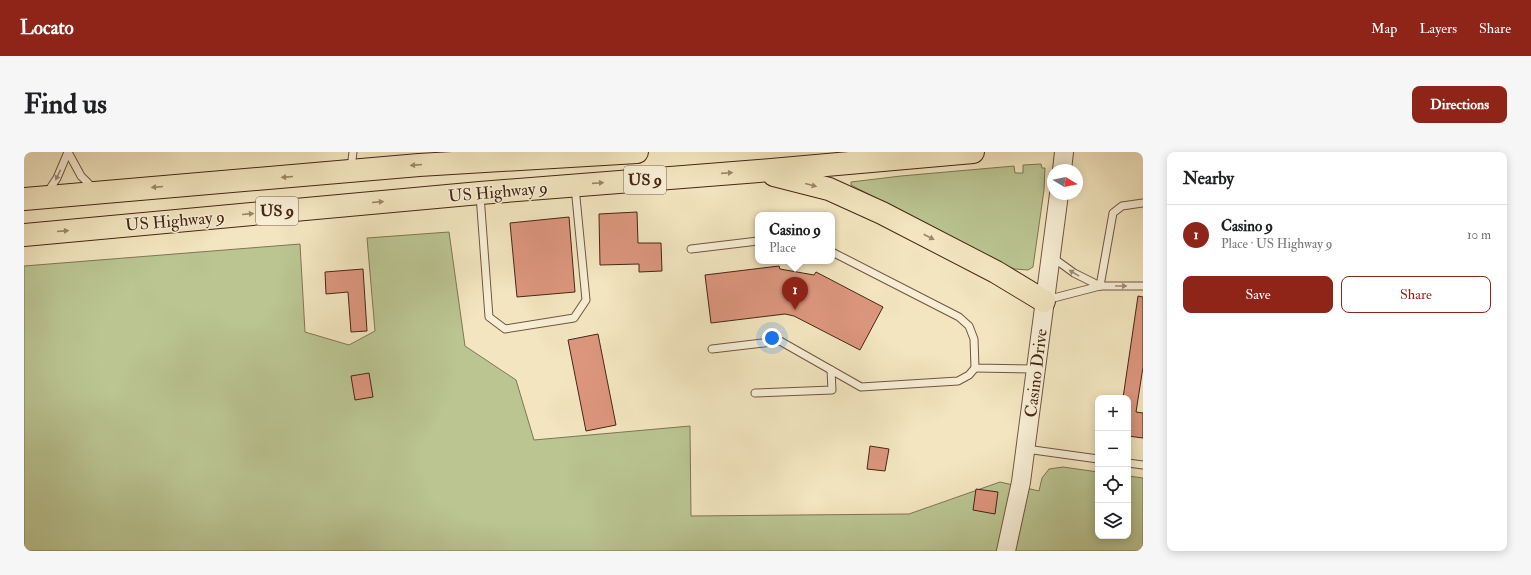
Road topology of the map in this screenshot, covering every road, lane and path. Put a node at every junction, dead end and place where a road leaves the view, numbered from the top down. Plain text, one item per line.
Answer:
1 (68, 152) edge
2 (637, 152) edge
3 (972, 152) edge
4 (1064, 152) edge
5 (609, 153) edge
6 (352, 162) edge
7 (1063, 164) edge
8 (759, 171) junction
9 (575, 185) junction
10 (97, 192) junction
11 (480, 193) junction
12 (34, 198) edge
13 (1058, 200) edge
14 (1143, 203) edge
15 (24, 235) edge
16 (755, 241) edge
17 (691, 249) dead end
18 (835, 254) edge
19 (1050, 256) junction
20 (1100, 286) junction
21 (1143, 286) edge
22 (1044, 301) junction
23 (712, 349) dead end
24 (975, 368) junction
25 (1036, 369) junction
26 (831, 370) junction
27 (755, 393) dead end
28 (1026, 449) junction
29 (1095, 459) edge
30 (1131, 463) edge
31 (1143, 465) edge
32 (1006, 551) edge

1 - 10 lane
1 -> 12 lane
2 - 5 highway, US Highway 9 / US 9
3 - 8 highway, US Highway 9 / US 9
4 - 7 street
5 -> 6 highway, US Highway 9 / US 9
6 -> 10 highway, US Highway 9 / US 9
9 -> 8 highway, US Highway 9 / US 9
8 -> 22 highway
9 - 11 highway, US Highway 9 / US 9
9 - 11 lane
10 - 12 highway, US Highway 9 / US 9
15 -> 11 highway, US Highway 9 / US 9
13 - 19 street, Casino Drive
14 - 20 lane
16 - 17 lane
18 - 24 lane
20 -> 19 lane
19 - 22 street, Casino Drive
20 -> 21 lane
20 - 22 lane
22 - 25 street, Casino Drive
23 - 26 lane
24 - 25 lane
24 - 26 lane
25 - 28 street, Casino Drive
26 - 27 lane
28 - 29 lane
28 - 32 street, Casino Drive
30 - 31 lane

